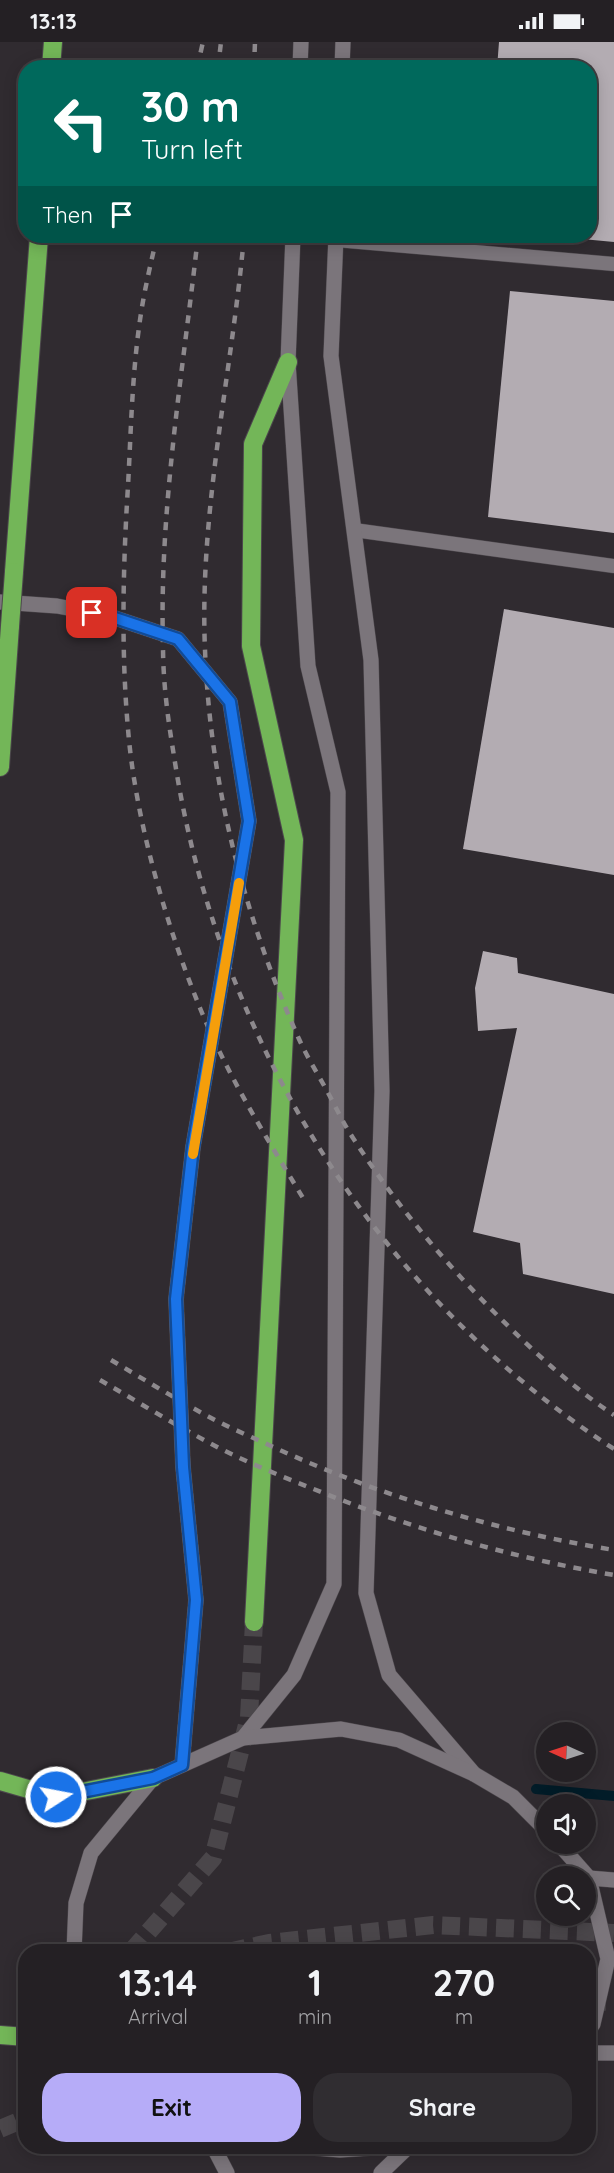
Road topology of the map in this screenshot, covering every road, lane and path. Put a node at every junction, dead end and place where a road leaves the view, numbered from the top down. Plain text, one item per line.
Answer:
1 (53, 42) edge
2 (301, 42) edge
3 (343, 42) edge
4 (52, 60) edge
5 (300, 60) edge
6 (342, 60) edge
7 (38, 243) edge
8 (293, 243) edge
9 (336, 243) edge
10 (389, 243) edge
11 (614, 264) edge
12 (288, 362) junction
13 (354, 530) junction
14 (614, 566) edge
15 (0, 602) edge
16 (0, 767) edge
17 (254, 1622) tunnel mouth
18 (243, 1738) junction
19 (182, 1765) junction
20 (474, 1774) junction
21 (153, 1778) junction
22 (0, 1781) edge
23 (536, 1820) edge
24 (568, 1854) edge
25 (578, 1866) edge
26 (596, 1879) edge
27 (614, 1880) edge
28 (596, 1908) edge
29 (74, 1944) edge
30 (596, 2011) edge
31 (0, 2035) edge
32 (18, 2036) edge
33 (596, 2053) edge
34 (614, 2053) edge
35 (217, 2154) edge
36 (401, 2154) edge
37 (227, 2173) edge
38 (381, 2173) edge

1 - 4 highway
2 - 5 street
3 - 6 street
7 - 16 highway, bridge
8 - 12 street
9 - 13 street
10 - 11 lane
12 - 17 highway
12 - 18 street
13 - 14 lane
13 - 20 street
15 - 19 street
18 - 19 street
18 - 20 street
19 - 21 street
20 - 23 street
21 - 22 highway
21 - 29 street
24 - 25 street
26 - 27 street
28 - 30 street
31 - 32 highway
33 - 34 street
35 - 37 street
36 - 38 street

